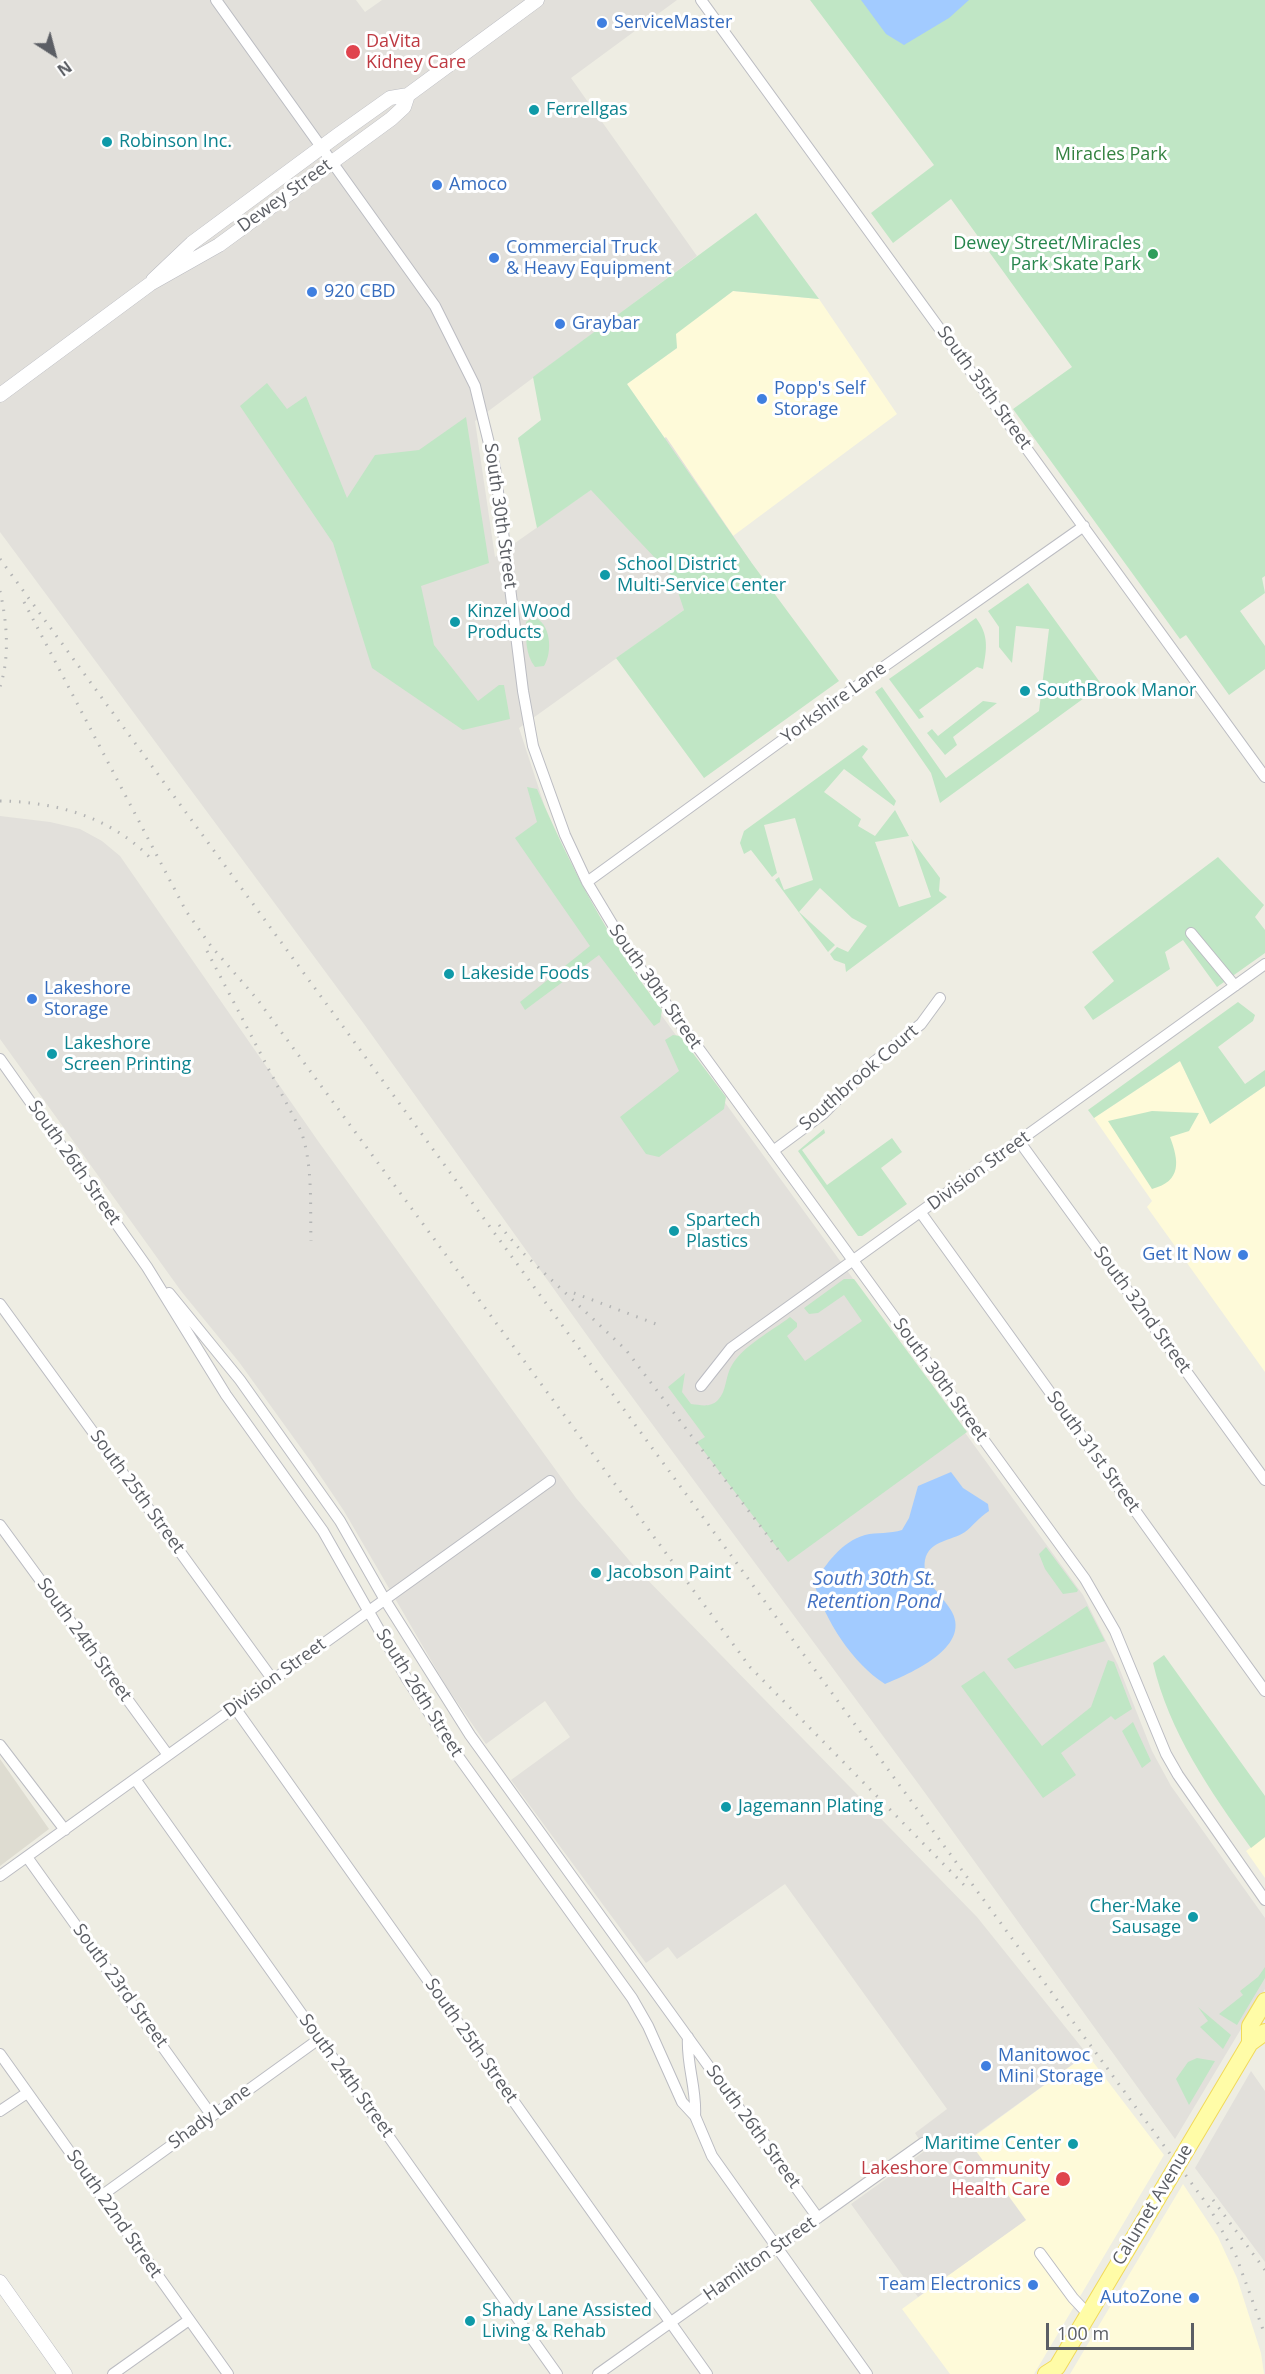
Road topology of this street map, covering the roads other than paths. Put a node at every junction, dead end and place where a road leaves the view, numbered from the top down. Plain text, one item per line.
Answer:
1 (216, 0) edge
2 (537, 0) edge
3 (701, 0) edge
4 (408, 95) junction
5 (321, 147) junction
6 (332, 162) junction
7 (150, 284) junction
8 (0, 395) edge
9 (1084, 526) junction
10 (1265, 777) edge
11 (586, 882) junction
12 (1191, 933) dead end
13 (1265, 964) edge
14 (1235, 986) junction
15 (940, 998) dead end
16 (0, 1059) edge
17 (1019, 1141) junction
18 (773, 1151) junction
19 (921, 1213) junction
20 (854, 1261) junction
21 (147, 1267) junction
22 (0, 1304) edge
23 (701, 1386) dead end
24 (1265, 1480) edge
25 (550, 1481) dead end
26 (0, 1524) edge
27 (385, 1600) junction
28 (368, 1611) junction
29 (273, 1680) junction
30 (1265, 1691) edge
31 (235, 1708) junction
32 (0, 1745) edge
33 (168, 1755) junction
34 (135, 1779) junction
35 (65, 1830) junction
36 (27, 1857) junction
37 (0, 1876) edge
38 (1265, 1900) edge
39 (1265, 2001) edge
40 (1265, 2032) edge
41 (688, 2037) junction
42 (319, 2039) junction
43 (1250, 2043) junction
44 (0, 2054) edge
45 (27, 2092) junction
46 (0, 2112) edge
47 (212, 2116) junction
48 (695, 2116) junction
49 (923, 2143) dead end
50 (101, 2196) junction
51 (818, 2218) junction
52 (777, 2247) junction
53 (1040, 2253) dead end
54 (0, 2282) edge
55 (1088, 2314) junction
56 (189, 2320) junction
57 (671, 2322) junction
58 (1054, 2372) edge
59 (65, 2374) edge
60 (113, 2374) edge
61 (228, 2374) edge
62 (557, 2374) edge
63 (598, 2374) edge
64 (707, 2374) edge
65 (867, 2374) edge

1 - 5 street, South 30th Street
2 - 4 street, Dewey Street
3 - 9 street, South 35th Street
4 - 5 street, Dewey Street
4 - 6 street, Dewey Street
5 - 6 street, South 30th Street
5 - 7 street, Dewey Street
6 - 7 street, Dewey Street
6 - 11 street, South 30th Street
7 - 8 street, Dewey Street
9 - 10 street, South 35th Street
9 - 11 street, Yorkshire Lane
11 - 18 street, South 30th Street
12 - 14 street
13 - 14 street, Division Street
14 - 17 street, Division Street
15 - 18 street, Southbrook Court
16 - 21 street, South 26th Street
17 - 19 street, Division Street
17 - 24 street, South 32nd Street
18 - 20 street, South 30th Street
19 - 20 street, Division Street
19 - 30 street, South 31st Street
20 - 23 street, Division Street
20 - 38 street, South 30th Street
21 - 27 street, South 26th Street
21 - 28 street, South 26th Street
22 - 29 street, South 25th Street
25 - 27 street, Division Street
26 - 33 street, South 24th Street
27 - 28 street, Division Street
27 - 41 street, South 26th Street
28 - 29 street, Division Street
28 - 48 street, South 26th Street
29 - 31 street, Division Street
31 - 33 street, Division Street
31 - 57 street, South 25th Street
32 - 35 street
33 - 34 street, Division Street
34 - 35 street, Division Street
34 - 42 street, South 24th Street
35 - 36 street, Division Street
36 - 37 street, Division Street
36 - 47 street, South 23rd Street
39 - 43 main road, Calumet Avenue
40 - 43 main road, Calumet Avenue
41 - 48 street, South 26th Street
41 - 51 street, South 26th Street
42 - 47 street, Shady Lane
42 - 62 street, South 24th Street
43 - 55 main road, Calumet Avenue
44 - 45 street, South 22nd Street
45 - 46 street
45 - 50 street, South 22nd Street
47 - 50 street, Shady Lane
48 - 52 street, South 26th Street
49 - 51 street, Hamilton Street
50 - 56 street, South 22nd Street
51 - 52 street, Hamilton Street
52 - 57 street, Hamilton Street
52 - 65 street, South 26th Street
53 - 55 street
54 - 59 street
55 - 58 main road, Calumet Avenue
56 - 60 street
56 - 61 street, South 22nd Street
57 - 63 street, Hamilton Street
57 - 64 street, South 25th Street

